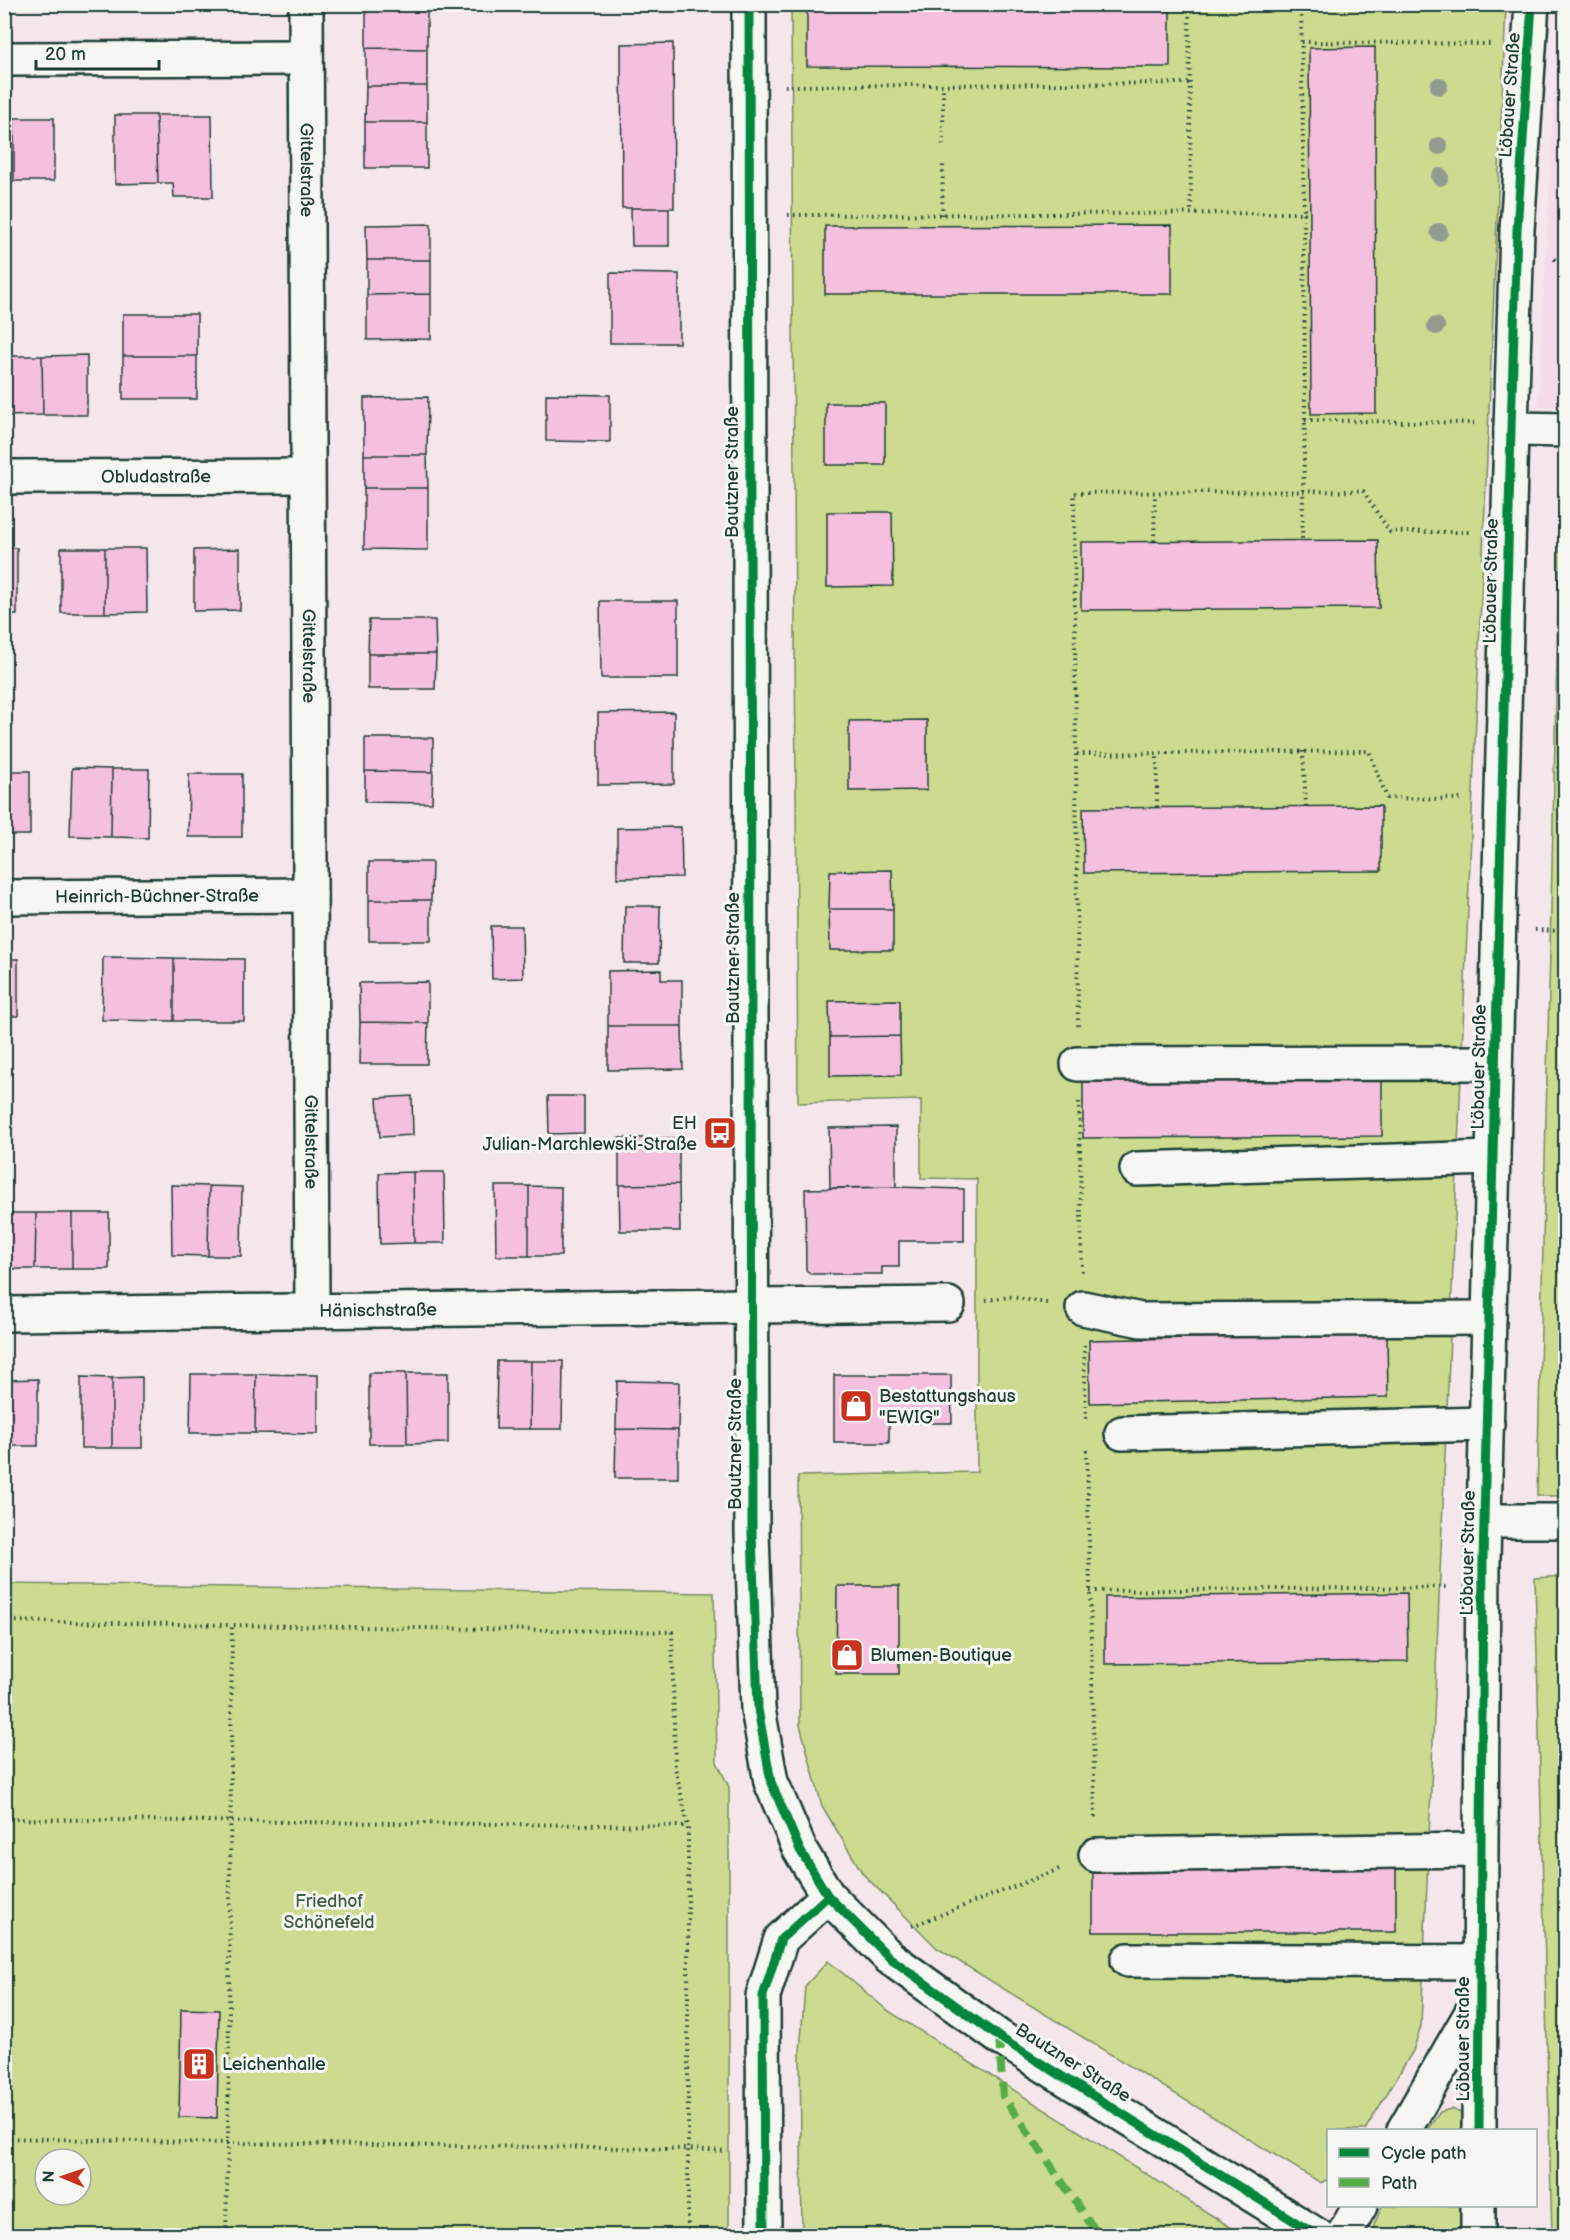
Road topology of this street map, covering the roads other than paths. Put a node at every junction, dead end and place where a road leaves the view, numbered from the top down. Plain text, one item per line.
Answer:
1 (306, 4) edge
2 (749, 4) edge
3 (1532, 4) edge
4 (306, 58) junction
5 (4, 59) edge
6 (1511, 426) junction
7 (1566, 430) edge
8 (307, 476) junction
9 (4, 477) edge
10 (309, 895) junction
11 (4, 897) edge
12 (1496, 1063) junction
13 (1078, 1064) road end
14 (1494, 1158) junction
15 (1137, 1169) dead end
16 (948, 1304) road end
17 (751, 1306) junction
18 (1083, 1308) road end
19 (312, 1310) junction
20 (4, 1314) edge
21 (1489, 1318) junction
22 (1487, 1424) junction
23 (1122, 1433) dead end
24 (1484, 1521) junction
25 (1566, 1521) edge
26 (1480, 1850) junction
27 (1095, 1855) road end
28 (828, 1896) junction
29 (1128, 1960) dead end
30 (1480, 1962) junction
31 (1480, 1998) junction
32 (1405, 2129) edge
33 (1479, 2129) edge
34 (1359, 2207) edge
35 (1478, 2207) edge
36 (764, 2235) edge
37 (1318, 2235) edge
38 (1343, 2235) edge
39 (1478, 2235) edge

1 - 4 street, Gittelstraße
2 - 17 street, Bautzner Straße
3 - 6 street, Löbauer Straße
4 - 5 street
4 - 8 street, Gittelstraße
6 - 7 street
6 - 12 street, Löbauer Straße
8 - 9 street, Obludastraße
8 - 10 street, Gittelstraße
10 - 11 street, Heinrich-Büchner-Straße
10 - 19 street, Gittelstraße
12 - 13 street
12 - 14 street, Löbauer Straße
14 - 15 street
14 - 21 street, Löbauer Straße
16 - 17 street, Hänischstraße
17 - 19 street, Hänischstraße
17 - 28 street, Bautzner Straße
18 - 21 street
19 - 20 street, Hänischstraße
21 - 22 street, Löbauer Straße
22 - 23 street
22 - 24 street, Löbauer Straße
24 - 25 street
24 - 26 street, Löbauer Straße
26 - 27 street
26 - 30 street, Löbauer Straße
28 - 36 street
28 - 37 street, Bautzner Straße
29 - 30 street
30 - 31 street, Löbauer Straße
31 - 32 street, Löbauer Straße
31 - 33 street, Löbauer Straße
34 - 38 street
35 - 39 street

